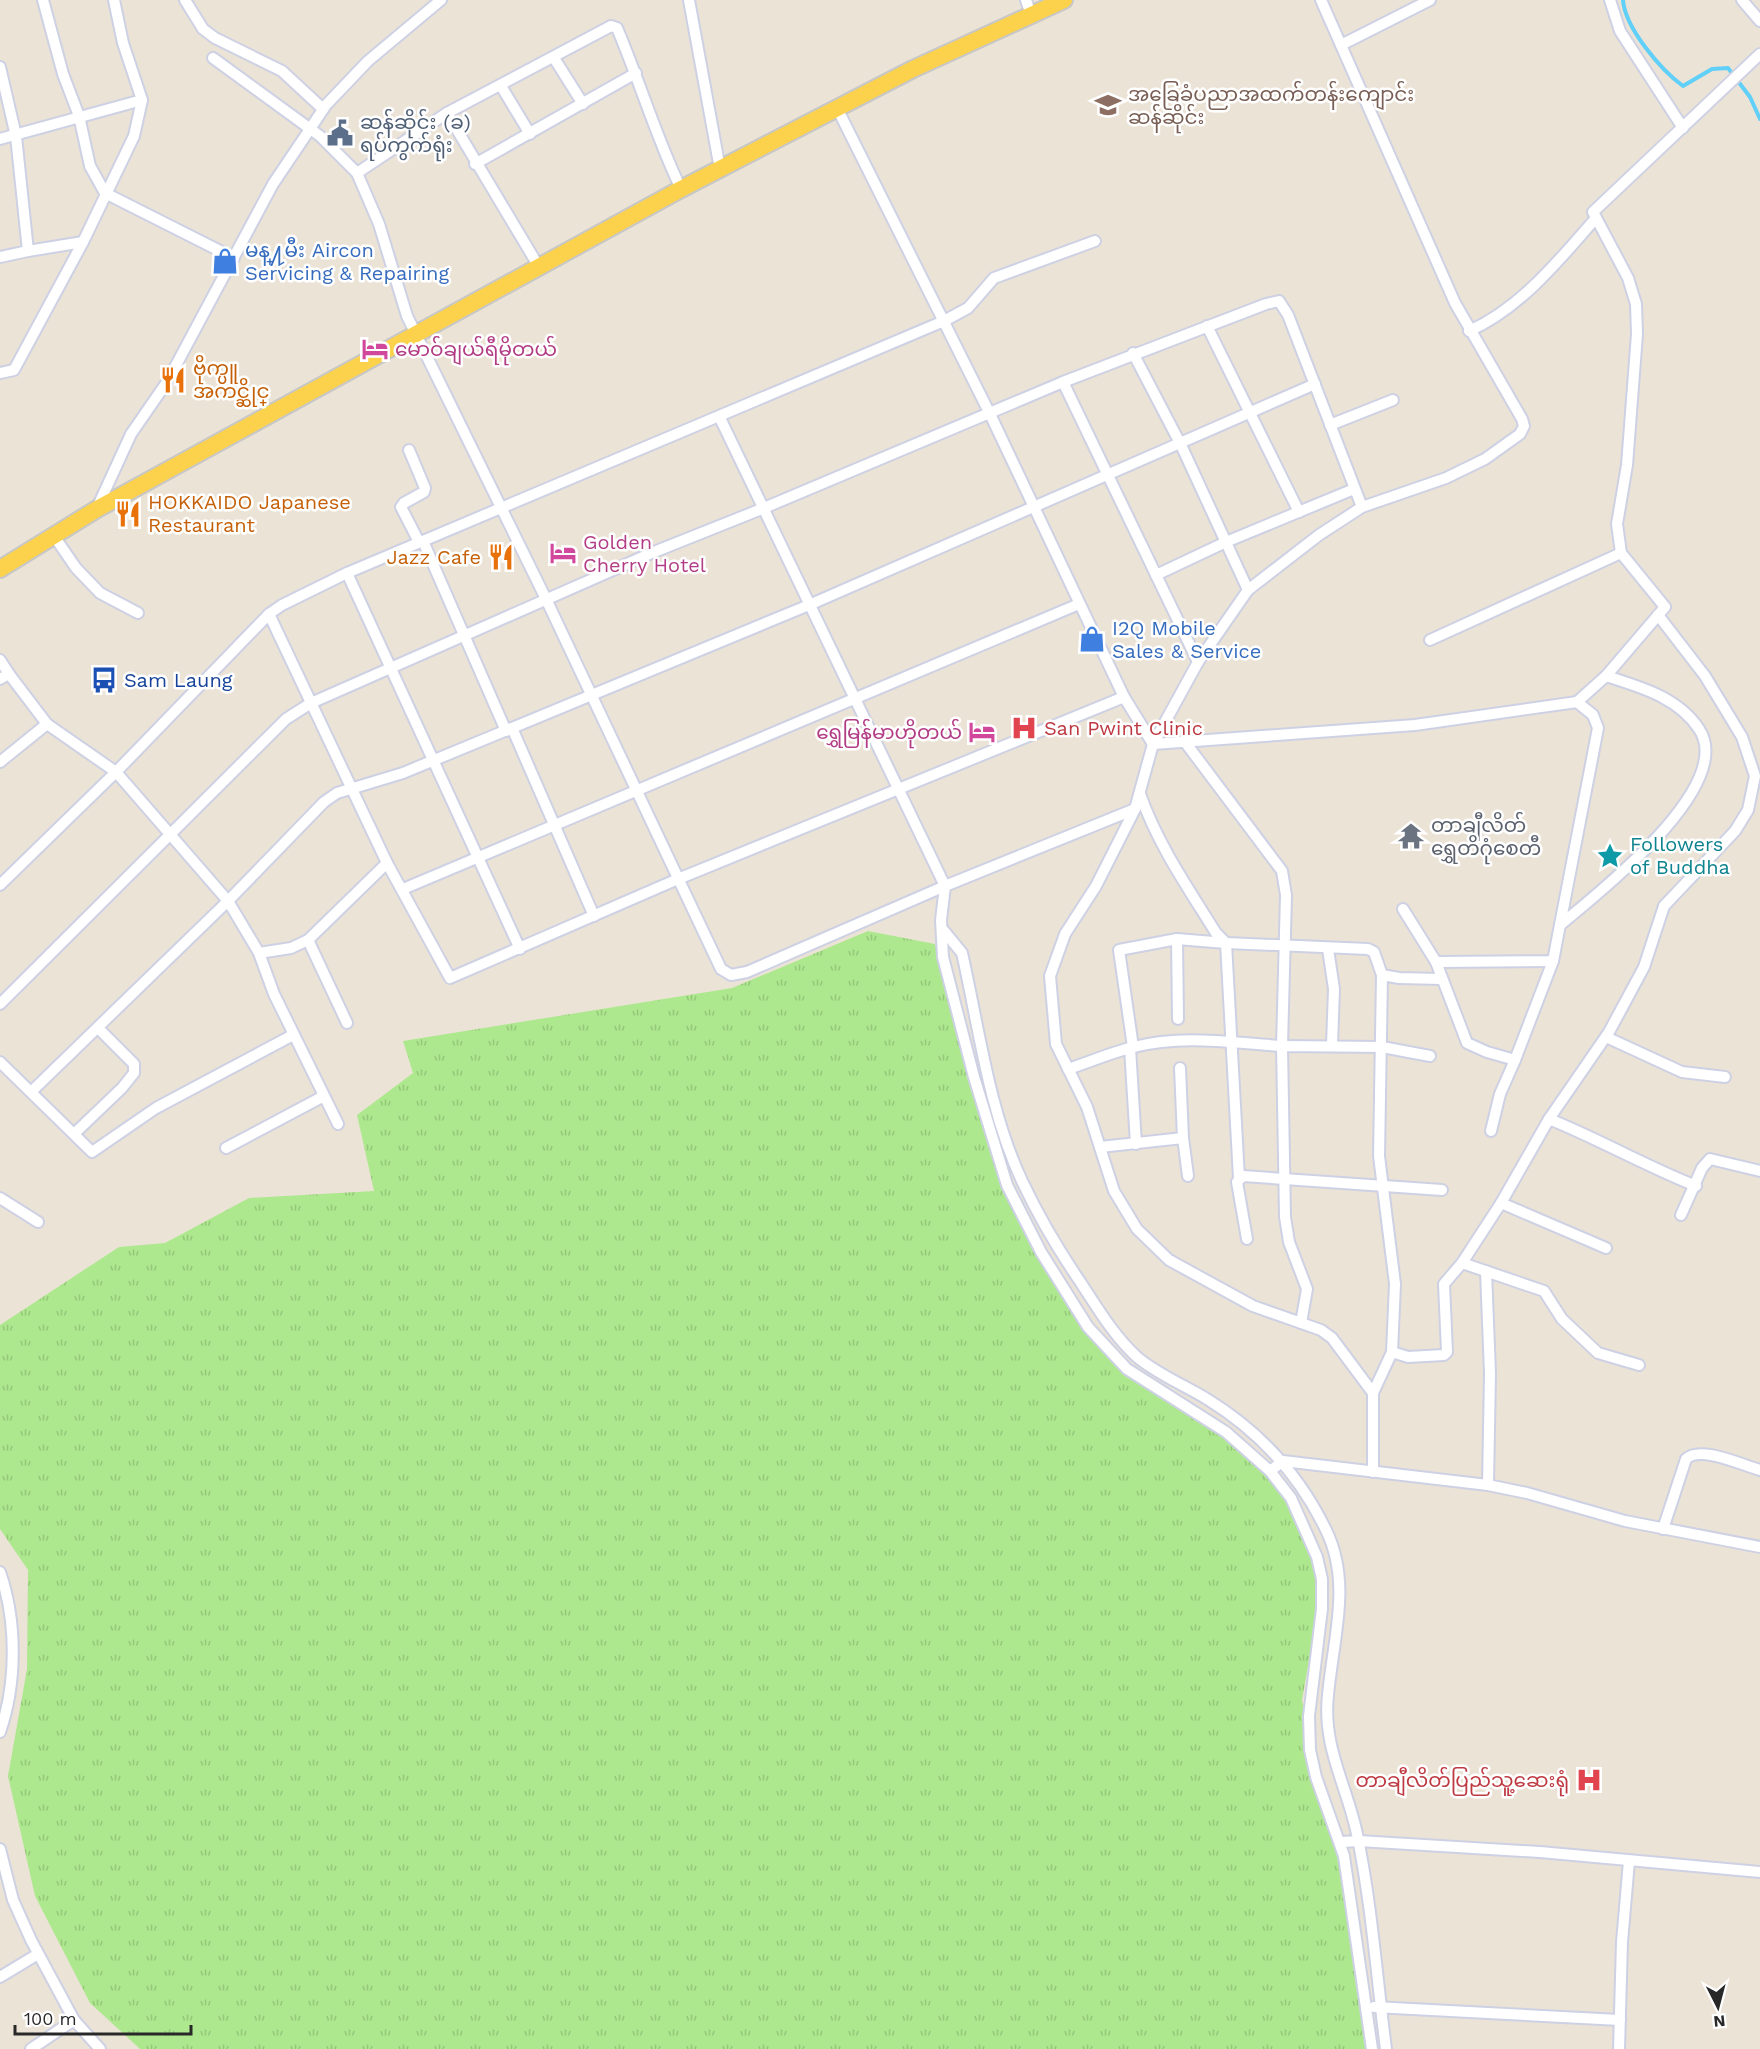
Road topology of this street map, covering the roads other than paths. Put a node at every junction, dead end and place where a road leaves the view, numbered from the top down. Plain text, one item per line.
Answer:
1 (43, 0) edge
2 (114, 0) edge
3 (185, 0) edge
4 (441, 0) edge
5 (689, 0) edge
6 (1064, 0) edge
7 (1321, 0) edge
8 (1430, 0) edge
9 (1610, 0) edge
10 (1742, 0) edge
11 (1028, 8) edge
12 (1760, 21) edge
13 (1341, 45) junction
14 (1760, 54) edge
15 (213, 58) dead end
16 (555, 58) junction
17 (0, 67) edge
18 (636, 73) junction
19 (501, 86) junction
20 (142, 100) junction
21 (583, 104) junction
22 (837, 108) junction
23 (323, 110) junction
24 (447, 113) junction
25 (79, 116) junction
26 (1683, 128) junction
27 (310, 129) junction
28 (530, 134) junction
29 (16, 136) junction
30 (0, 139) edge
31 (475, 164) junction
32 (720, 169) junction
33 (357, 173) junction
34 (681, 189) junction
35 (105, 193) junction
36 (1596, 218) junction
37 (1095, 241) dead end
38 (83, 242) junction
39 (28, 251) junction
40 (0, 256) edge
41 (234, 258) junction
42 (539, 267) junction
43 (944, 321) junction
44 (1207, 326) junction
45 (1469, 331) junction
46 (417, 334) junction
47 (1133, 353) junction
48 (0, 374) edge
49 (1063, 382) junction
50 (1315, 384) junction
51 (1393, 400) dead end
52 (1250, 413) junction
53 (990, 414) junction
54 (720, 418) junction
55 (1330, 425) junction
56 (1181, 445) junction
57 (409, 450) dead end
58 (1108, 476) junction
59 (1354, 489) junction
60 (1034, 507) junction
61 (1362, 507) junction
62 (499, 508) junction
63 (764, 508) junction
64 (97, 509) junction
65 (1299, 512) junction
66 (54, 536) junction
67 (421, 542) junction
68 (1226, 542) junction
69 (1621, 553) junction
70 (0, 569) edge
71 (347, 573) junction
72 (1156, 575) junction
73 (1248, 590) junction
74 (546, 599) junction
75 (1079, 604) junction
76 (809, 605) junction
77 (138, 613) dead end
78 (269, 614) junction
79 (1658, 615) junction
80 (466, 635) junction
81 (1430, 640) dead end
82 (0, 660) edge
83 (1198, 662) junction
84 (391, 666) junction
85 (4, 676) edge
86 (1606, 676) junction
87 (590, 696) junction
88 (1124, 697) junction
89 (857, 699) junction
90 (1577, 702) junction
91 (311, 703) junction
92 (47, 724) junction
93 (509, 729) junction
94 (1185, 742) junction
95 (1153, 744) junction
96 (435, 759) junction
97 (0, 762) edge
98 (117, 772) junction
99 (353, 790) junction
100 (899, 790) junction
101 (636, 792) junction
102 (1140, 793) junction
103 (1136, 809) junction
104 (555, 825) junction
105 (171, 836) junction
106 (479, 858) junction
107 (387, 863) junction
108 (678, 879) junction
109 (0, 885) edge
110 (945, 886) junction
111 (403, 889) junction
112 (228, 901) junction
113 (1403, 909) dead end
114 (594, 916) junction
115 (1560, 925) junction
116 (944, 931) junction
117 (1177, 939) junction
118 (308, 940) junction
119 (1226, 943) junction
120 (1286, 947) junction
121 (519, 949) junction
122 (1328, 949) junction
123 (259, 952) junction
124 (1553, 961) junction
125 (1436, 962) junction
126 (1382, 975) junction
127 (1441, 979) junction
128 (0, 1004) edge
129 (1178, 1019) dead end
130 (347, 1023) dead end
131 (99, 1029) junction
132 (293, 1035) junction
133 (1606, 1037) junction
134 (1233, 1042) junction
135 (1282, 1046) junction
136 (1332, 1046) junction
137 (1131, 1047) junction
138 (1382, 1047) junction
139 (1430, 1056) dead end
140 (1515, 1060) junction
141 (0, 1062) edge
142 (1180, 1068) dead end
143 (1068, 1069) junction
144 (1725, 1077) dead end
145 (32, 1091) junction
146 (322, 1096) junction
147 (1549, 1119) junction
148 (338, 1125) dead end
149 (1491, 1131) dead end
150 (75, 1133) junction
151 (1183, 1138) junction
152 (1137, 1144) junction
153 (1100, 1147) junction
154 (226, 1148) dead end
155 (1760, 1171) edge
156 (1188, 1176) dead end
157 (1239, 1178) junction
158 (1283, 1179) junction
159 (1696, 1186) junction
160 (1382, 1187) junction
161 (1442, 1190) dead end
162 (0, 1198) edge
163 (1501, 1203) junction
164 (1681, 1215) dead end
165 (38, 1222) dead end
166 (1247, 1239) dead end
167 (1606, 1248) dead end
168 (1462, 1263) junction
169 (1486, 1271) junction
170 (1301, 1323) junction
171 (1392, 1352) junction
172 (1639, 1365) dead end
173 (1374, 1393) junction
174 (1283, 1461) junction
175 (1760, 1470) edge
176 (1270, 1471) junction
177 (1373, 1472) junction
178 (1488, 1485) junction
179 (1663, 1529) junction
180 (1760, 1547) edge
181 (0, 1572) edge
182 (0, 1732) edge
183 (1359, 1841) junction
184 (1341, 1842) junction
185 (0, 1849) edge
186 (1629, 1860) junction
187 (1760, 1872) edge
188 (38, 1954) junction
189 (0, 1977) edge
190 (1380, 2006) junction
191 (1368, 2007) junction
192 (74, 2020) junction
193 (1620, 2020) junction
194 (31, 2049) edge
195 (100, 2049) edge
196 (1372, 2049) edge
197 (1386, 2049) edge
198 (1619, 2049) edge

1 - 25 street
2 - 20 street
3 - 23 street
4 - 23 street
5 - 32 street
6 - 11 main road
7 - 13 street
8 - 13 street
9 - 26 street
10 - 12 street
11 - 22 main road
13 - 45 street
14 - 26 street
15 - 27 street
16 - 18 street
16 - 19 street
16 - 21 street
17 - 29 street
18 - 21 street
18 - 34 street
19 - 24 street
19 - 28 street
20 - 25 street
20 - 35 street
21 - 28 street
22 - 32 main road
22 - 43 street
23 - 27 street
24 - 31 street
24 - 33 street
25 - 29 street
25 - 35 street
26 - 36 street
27 - 33 street
27 - 41 street
28 - 31 street
29 - 30 street
29 - 39 street
31 - 42 street
32 - 34 main road
33 - 46 street
34 - 42 main road
35 - 38 street
35 - 41 street
36 - 45 street
36 - 69 street
37 - 43 street
38 - 39 street
38 - 48 street
39 - 40 street
41 - 64 street
42 - 46 main road
43 - 53 street
43 - 54 street
44 - 47 street
44 - 50 street
44 - 52 street
45 - 61 street
46 - 62 street
46 - 64 main road
47 - 49 street
47 - 56 street
49 - 53 street
49 - 58 street
50 - 52 street
50 - 55 street
51 - 55 street
52 - 56 street
52 - 65 street
53 - 60 street
53 - 63 street
54 - 62 street
54 - 63 street
55 - 59 street
56 - 58 street
56 - 68 street
57 - 67 street
58 - 60 street
58 - 72 street
59 - 61 street
59 - 65 street
60 - 75 street
60 - 76 street
61 - 73 street
62 - 67 street
62 - 74 street
63 - 74 street
63 - 76 street
64 - 66 main road
65 - 68 street
66 - 70 main road
66 - 77 street
67 - 71 street
67 - 80 street
68 - 72 street
68 - 73 street
69 - 79 street
69 - 81 street
71 - 78 street
71 - 84 street
72 - 83 street
73 - 83 street
74 - 80 street
74 - 87 street
75 - 88 street
75 - 89 street
76 - 87 street
76 - 89 street
78 - 91 street
78 - 98 street
79 - 86 street
79 - 133 street
80 - 84 street
80 - 93 street
82 - 85 street
83 - 95 street
84 - 91 street
84 - 96 street
85 - 92 street
86 - 90 street
86 - 115 street
87 - 93 street
87 - 101 street
88 - 95 street
88 - 100 street
89 - 100 street
89 - 101 street
90 - 94 street
90 - 115 street
91 - 99 street
91 - 105 street
92 - 97 street
92 - 98 street
93 - 96 street
93 - 104 street
94 - 95 street
94 - 120 street
95 - 102 street
96 - 99 street
96 - 106 street
98 - 105 street
98 - 109 street
99 - 107 street
99 - 112 street
100 - 108 street
100 - 110 street
101 - 104 street
101 - 108 street
102 - 103 street
102 - 119 street
103 - 110 street
103 - 143 street
104 - 106 street
104 - 114 street
105 - 112 street
105 - 128 street
106 - 111 street
106 - 121 street
107 - 111 street
107 - 118 street
108 - 110 street
108 - 114 street
110 - 116 street
111 - 121 street
112 - 123 street
112 - 131 street
113 - 125 street
114 - 121 street
115 - 124 street
116 - 174 street
116 - 176 street
117 - 119 street
117 - 129 street
117 - 137 street
118 - 123 street
118 - 130 street
119 - 120 street
119 - 134 street
120 - 122 street
120 - 135 street
122 - 126 street
122 - 136 street
123 - 132 street
124 - 125 street
124 - 140 street
125 - 127 street
126 - 127 street
126 - 138 street
127 - 140 street
131 - 145 street
131 - 150 street
132 - 146 street
132 - 150 street
133 - 144 street
133 - 147 street
134 - 135 street
134 - 137 street
134 - 157 street
135 - 136 street
135 - 158 street
136 - 138 street
137 - 143 street
137 - 152 street
138 - 139 street
138 - 160 street
140 - 149 street
141 - 145 street
142 - 151 street
143 - 153 street
145 - 150 street
146 - 148 street
146 - 154 street
147 - 159 street
147 - 163 street
151 - 152 street
151 - 156 street
152 - 153 street
153 - 170 street
155 - 159 street
157 - 158 street
157 - 166 street
158 - 160 street
158 - 170 street
159 - 164 street
160 - 161 street
160 - 171 street
162 - 165 street
163 - 167 street
163 - 168 street
168 - 169 street
168 - 171 street
169 - 172 street
169 - 178 street
170 - 173 street
171 - 173 street
173 - 177 street
174 - 176 street
174 - 177 street
174 - 183 street
175 - 179 street
176 - 184 street
177 - 178 street
178 - 179 street
179 - 180 street
181 - 182 street
183 - 184 street
183 - 186 street
183 - 190 street
184 - 191 street
185 - 188 street
186 - 187 street
186 - 193 street
188 - 189 street
188 - 192 street
190 - 191 street
190 - 193 street
190 - 197 street
191 - 196 street
192 - 194 street
192 - 195 street
193 - 198 street

